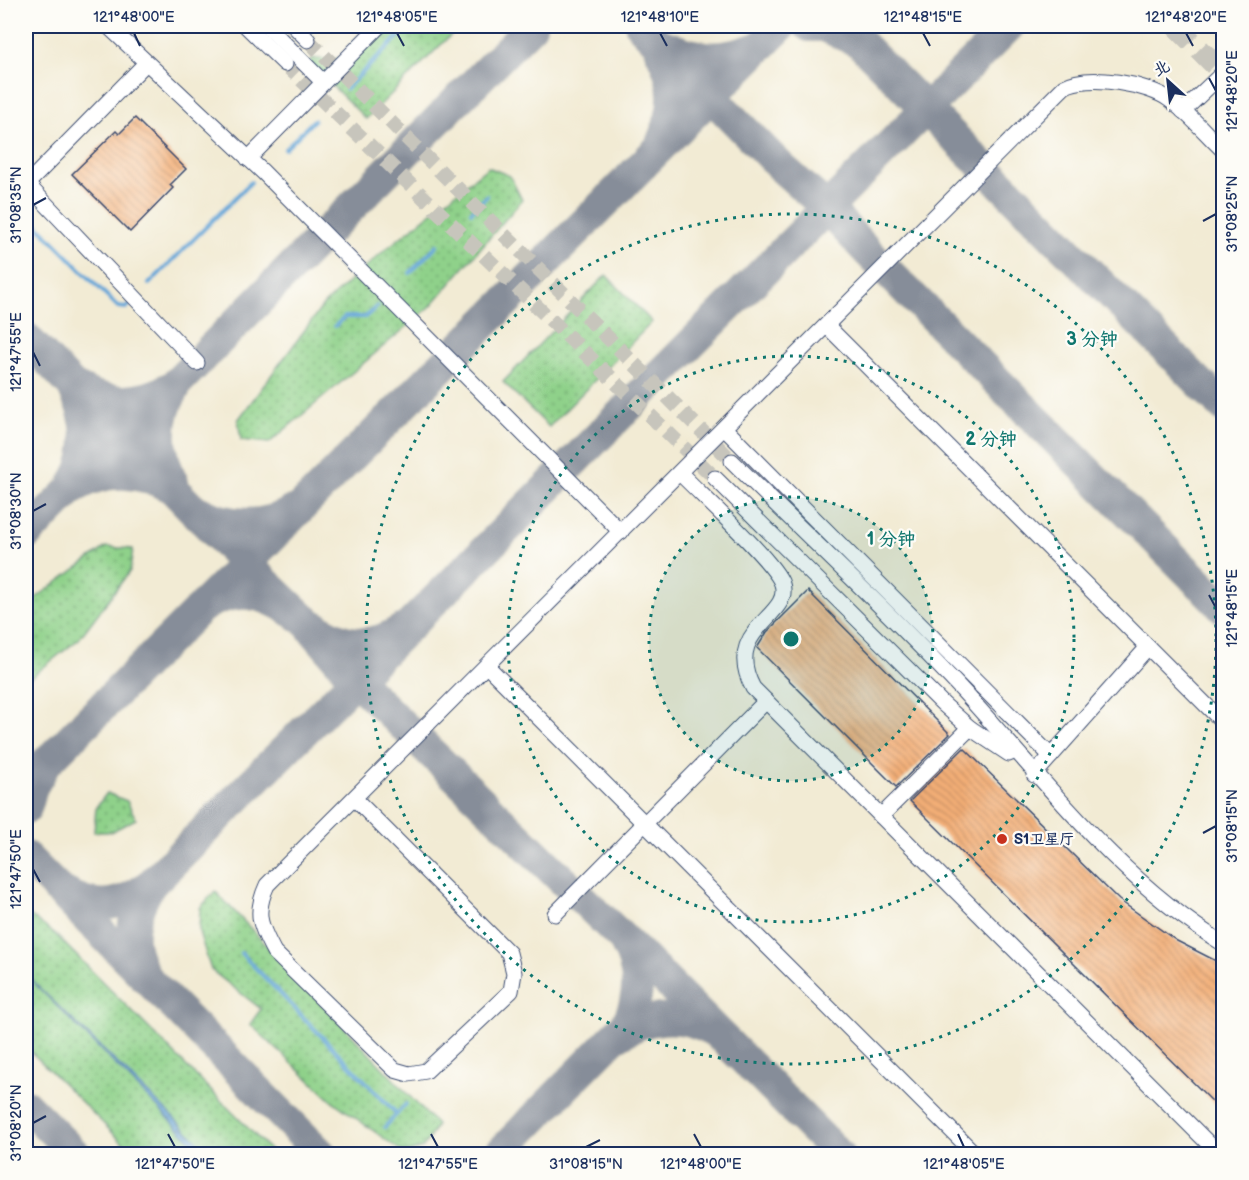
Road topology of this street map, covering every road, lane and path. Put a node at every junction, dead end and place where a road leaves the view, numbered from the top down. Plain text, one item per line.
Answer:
1 (108, 26) edge
2 (246, 26) edge
3 (267, 26) edge
4 (294, 26) edge
5 (379, 26) edge
6 (309, 40) tunnel mouth
7 (146, 63) junction
8 (285, 64) tunnel mouth
9 (1224, 72) edge
10 (323, 82) junction
11 (1184, 111) junction
12 (1224, 151) edge
13 (248, 159) junction
14 (26, 184) edge
15 (827, 326) junction
16 (197, 363) dead end
17 (724, 429) junction
18 (732, 461) tunnel mouth
19 (680, 474) junction
20 (715, 478) tunnel mouth
21 (621, 532) junction
22 (1148, 647) junction
23 (487, 666) junction
24 (766, 701) junction
25 (1224, 723) edge
26 (969, 728) junction
27 (1051, 756) junction
28 (1034, 775) junction
29 (354, 798) junction
30 (880, 816) junction
31 (645, 824) junction
32 (555, 914) dead end
33 (1224, 944) edge
34 (975, 1155) edge
35 (1219, 1155) edge

1 - 7 lane
2 - 8 lane
3 - 10 lane
4 - 6 lane
5 - 10 lane
7 - 13 lane
7 - 14 lane
9 - 11 lane
10 - 13 lane
11 - 12 lane
11 - 15 lane
13 - 21 lane
14 - 16 lane
15 - 17 lane
15 - 22 lane
17 - 19 lane
17 - 27 lane
18 - 28 lane
19 - 21 lane
19 - 24 lane
20 - 26 lane
21 - 23 lane
22 - 25 lane
22 - 27 lane
23 - 29 lane
23 - 31 lane
24 - 30 lane
24 - 31 lane
26 - 28 lane
26 - 30 lane
27 - 28 lane
28 - 33 lane
29 - 29 lane
30 - 35 lane
31 - 32 lane
31 - 34 lane

